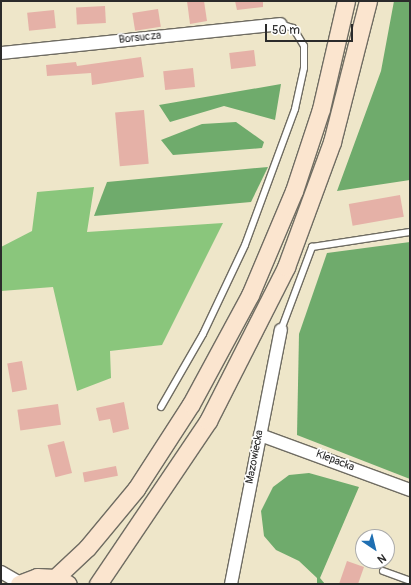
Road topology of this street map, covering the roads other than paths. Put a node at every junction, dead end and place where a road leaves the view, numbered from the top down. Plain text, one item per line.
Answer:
1 (346, 1) edge
2 (368, 1) edge
3 (280, 24) joint
4 (1, 53) edge
5 (410, 232) edge
6 (281, 330) joint
7 (161, 407) dead end
8 (260, 435) junction
9 (410, 490) edge
10 (383, 571) dead end
11 (1, 572) edge
12 (62, 581) edge
13 (410, 581) edge
14 (20, 584) edge
15 (98, 584) edge
16 (231, 584) edge

1 - 12 main road
2 - 15 main road
3 - 4 street, Borsucza
3 - 7 lane
5 - 6 lane
6 - 8 street, Mazowiecka
8 - 9 street, Klepacka
8 - 16 street, Mazowiecka
10 - 13 lane
11 - 14 street
12 - 14 main road

